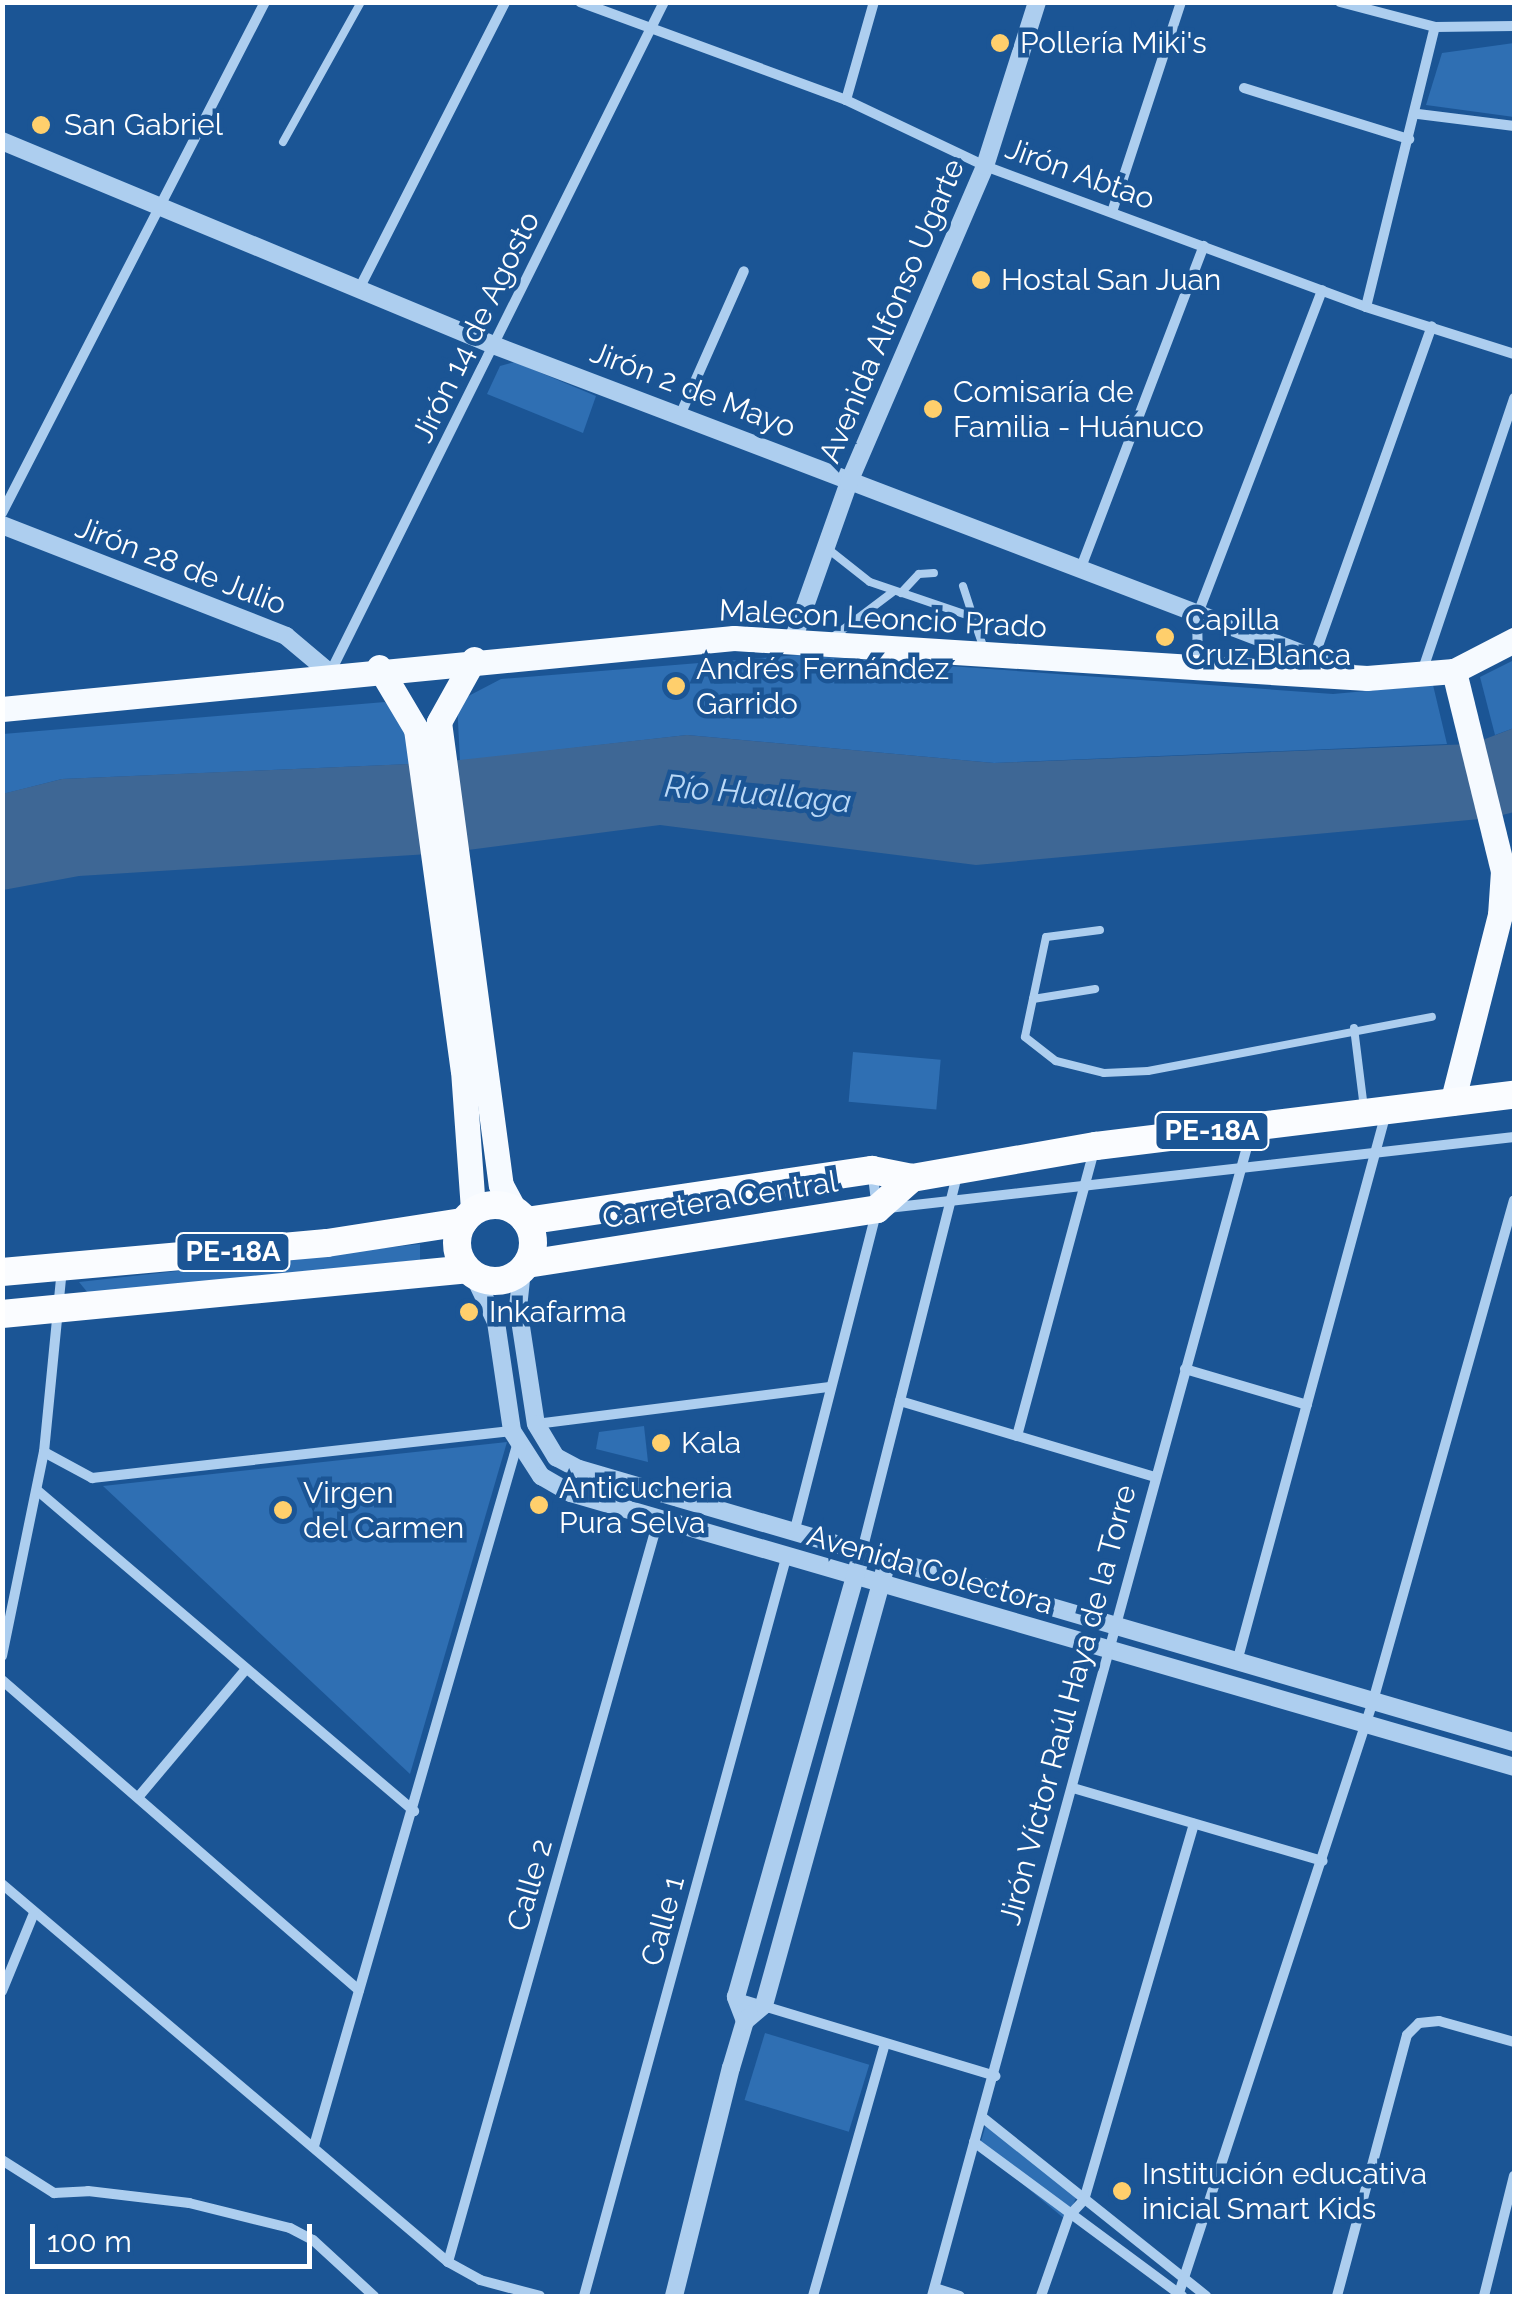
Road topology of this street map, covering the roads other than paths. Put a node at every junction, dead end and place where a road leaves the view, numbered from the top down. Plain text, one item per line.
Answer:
1 (265, 2) edge
2 (360, 2) edge
3 (505, 2) edge
4 (580, 2) edge
5 (664, 2) edge
6 (874, 2) edge
7 (1036, 2) edge
8 (1182, 2) edge
9 (1340, 2) edge
10 (651, 26) junction
11 (1435, 26) junction
12 (1514, 26) edge
13 (1244, 88) dead end
14 (846, 100) junction
15 (1418, 114) junction
16 (1514, 126) edge
17 (1408, 139) junction
18 (2, 141) edge
19 (284, 142) dead end
20 (985, 166) junction
21 (164, 205) junction
22 (1112, 212) junction
23 (1204, 246) junction
24 (744, 271) dead end
25 (360, 287) junction
26 (1322, 290) junction
27 (1366, 306) junction
28 (1432, 326) junction
29 (496, 346) junction
30 (1514, 354) edge
31 (1514, 398) edge
32 (680, 412) junction
33 (849, 482) junction
34 (2, 513) edge
35 (2, 525) edge
36 (824, 546) junction
37 (1080, 570) junction
38 (934, 573) dead end
39 (963, 586) dead end
40 (898, 592) junction
41 (1197, 616) junction
42 (973, 617) junction
43 (793, 640) junction
44 (1514, 640) edge
45 (825, 643) junction
46 (987, 656) junction
47 (1314, 657) junction
48 (474, 659) junction
49 (379, 667) junction
50 (1198, 671) junction
51 (1454, 671) junction
52 (330, 673) junction
53 (1421, 675) junction
54 (1368, 678) junction
55 (2, 709) edge
56 (428, 726) junction
57 (1506, 864) edge
58 (1100, 930) dead end
59 (460, 980) junction
60 (1095, 989) dead end
61 (1033, 998) junction
62 (1432, 1017) dead end
63 (1354, 1028) junction
64 (1514, 1095) edge
65 (1452, 1103) junction
66 (1376, 1113) junction
67 (1252, 1126) junction
68 (1514, 1137) edge
69 (1096, 1146) junction
70 (1376, 1154) junction
71 (1241, 1168) junction
72 (958, 1169) junction
73 (872, 1170) junction
74 (912, 1178) junction
75 (1088, 1185) junction
76 (1514, 1200) edge
77 (950, 1201) junction
78 (877, 1209) junction
79 (521, 1216) junction
80 (468, 1217) junction
81 (62, 1267) junction
82 (525, 1267) junction
83 (2, 1272) edge
84 (470, 1272) junction
85 (63, 1309) junction
86 (2, 1314) edge
87 (1185, 1369) junction
88 (830, 1387) junction
89 (900, 1400) junction
90 (1307, 1405) junction
91 (536, 1424) junction
92 (515, 1436) junction
93 (1017, 1436) junction
94 (44, 1452) junction
95 (1155, 1477) junction
96 (38, 1491) junction
97 (658, 1521) junction
98 (795, 1529) junction
99 (862, 1552) junction
100 (786, 1558) junction
101 (888, 1559) junction
102 (854, 1576) junction
103 (880, 1584) junction
104 (1114, 1622) junction
105 (1107, 1650) junction
106 (2, 1656) edge
107 (1238, 1658) junction
108 (246, 1669) junction
109 (2, 1680) edge
110 (1373, 1701) junction
111 (1365, 1722) junction
112 (1514, 1742) edge
113 (1514, 1767) edge
114 (1073, 1788) junction
115 (140, 1795) junction
116 (792, 1804) junction
117 (414, 1811) junction
118 (816, 1813) junction
119 (1194, 1824) junction
120 (1323, 1861) junction
121 (2, 1884) edge
122 (34, 1913) junction
123 (360, 1990) junction
124 (2, 1991) edge
125 (736, 1997) junction
126 (764, 2004) junction
127 (744, 2021) junction
128 (1514, 2042) edge
129 (886, 2044) junction
130 (994, 2076) junction
131 (982, 2116) junction
132 (974, 2142) junction
133 (314, 2146) junction
134 (2, 2160) edge
135 (1514, 2176) edge
136 (1084, 2200) junction
137 (1510, 2209) edge
138 (1070, 2216) junction
139 (448, 2262) junction
140 (1184, 2278) junction
141 (934, 2292) edge
142 (374, 2296) edge
143 (540, 2296) edge
144 (584, 2296) edge
145 (674, 2296) edge
146 (813, 2296) edge
147 (960, 2296) edge
148 (1041, 2296) edge
149 (1179, 2296) edge
150 (1206, 2296) edge
151 (1337, 2296) edge
152 (1484, 2296) edge

1 - 21 street
2 - 19 lane
3 - 25 street
4 - 10 street, Jirón Abtao
5 - 10 street, Jirón 14 de Agosto
6 - 14 street
7 - 20 street, Avenida Alfonso Ugarte
8 - 22 street
9 - 11 street
10 - 14 street, Jirón Abtao
10 - 29 street, Jirón 14 de Agosto
11 - 12 street
11 - 15 street
13 - 17 street
14 - 20 street, Jirón Abtao
15 - 16 street
15 - 17 street
17 - 27 street
18 - 21 street, Jirón 2 de Mayo
20 - 22 street, Jirón Abtao
20 - 33 street, Avenida Alfonso Ugarte
21 - 25 street, Jirón 2 de Mayo
21 - 34 street
22 - 23 street, Jirón Abtao
23 - 26 street, Jirón Abtao
23 - 37 street
24 - 32 street
25 - 29 street, Jirón 2 de Mayo
26 - 27 street, Jirón Abtao
26 - 41 street
27 - 28 street, Jirón Abtao
28 - 30 street, Jirón Abtao
28 - 47 street
29 - 32 street, Jirón 2 de Mayo
29 - 52 street, Jirón 14 de Agosto
31 - 53 street
32 - 33 street, Jirón 2 de Mayo
33 - 36 street, Avenida Alfonso Ugarte
33 - 37 street, Jirón 2 de Mayo
35 - 52 street, Jirón 28 de Julio
36 - 40 lane
36 - 43 street, Avenida Alfonso Ugarte
37 - 41 street, Jirón 2 de Mayo
38 - 40 lane
39 - 42 lane
40 - 42 lane
40 - 45 lane
41 - 47 street, Jirón 2 de Mayo
41 - 50 street
42 - 46 lane
43 - 45 main road, Malecon Leoncio Prado
43 - 48 main road, Malecon Leoncio Prado
44 - 51 main road, Malecon Leoncio Prado
45 - 46 main road, Malecon Leoncio Prado
46 - 50 main road, Malecon Leoncio Prado
47 - 54 street, Jirón 2 de Mayo
48 - 49 main road, Malecon Leoncio Prado
48 - 56 main road
49 - 52 main road, Malecon Leoncio Prado
49 - 56 main road
50 - 54 main road, Malecon Leoncio Prado
51 - 53 main road, Malecon Leoncio Prado
51 - 57 main road
52 - 55 main road, Malecon Leoncio Prado
53 - 54 main road, Malecon Leoncio Prado
56 - 59 main road
57 - 65 main road
58 - 61 lane
59 - 79 main road
59 - 80 main road
60 - 61 lane
61 - 63 lane
62 - 63 lane
63 - 66 lane
64 - 65 highway, Carretera Central / PE-18A
65 - 66 highway, Carretera Central / PE-18A
66 - 67 highway, Carretera Central / PE-18A
66 - 70 street
67 - 69 highway, Carretera Central / PE-18A
67 - 71 street, Jirón Víctor Raúl Haya de la Torre
68 - 70 street
69 - 72 highway, Carretera Central / PE-18A
69 - 75 street
70 - 71 street
70 - 90 street
71 - 75 street
71 - 87 street, Jirón Víctor Raúl Haya de la Torre
72 - 74 highway, Carretera Central / PE-18A
72 - 77 street
73 - 74 highway, Carretera Central / PE-18A
73 - 78 street
73 - 79 highway, Carretera Central / PE-18A
74 - 78 highway, Carretera Central
75 - 77 street
75 - 93 street
76 - 110 street
77 - 78 street
77 - 89 street
78 - 82 highway, Carretera Central
78 - 88 street
79 - 80 highway
79 - 82 highway
80 - 81 highway, PE-18A
80 - 84 highway
81 - 83 highway, PE-18A
81 - 85 street
82 - 84 highway
82 - 91 street, Avenida Colectora
84 - 85 highway, PE-18A
84 - 92 street
85 - 86 highway, PE-18A
85 - 94 street
87 - 90 street
87 - 95 street, Jirón Víctor Raúl Haya de la Torre
88 - 91 street
88 - 98 street
89 - 93 street
89 - 99 street
90 - 107 street
91 - 98 street, Avenida Colectora
92 - 94 street
92 - 97 street, Avenida Colectora
92 - 117 street
93 - 95 street
94 - 96 street
95 - 104 street, Jirón Víctor Raúl Haya de la Torre
96 - 106 street
96 - 108 street
97 - 100 street, Avenida Colectora
97 - 139 street, Calle 2
98 - 99 street, Avenida Colectora
99 - 101 street, Avenida Colectora
99 - 102 street
100 - 102 street, Avenida Colectora
100 - 144 street, Calle 1
101 - 103 street
101 - 104 street, Avenida Colectora
102 - 103 street, Avenida Colectora
102 - 116 street
103 - 105 street, Avenida Colectora
103 - 118 street
104 - 105 street, Jirón Víctor Raúl Haya de la Torre
104 - 107 street, Avenida Colectora
105 - 111 street, Avenida Colectora
105 - 114 street, Jirón Víctor Raúl Haya de la Torre
107 - 110 street, Avenida Colectora
108 - 115 street
108 - 117 street
109 - 115 street
110 - 111 street
110 - 112 street, Avenida Colectora
111 - 113 street, Avenida Colectora
111 - 120 street
114 - 119 street
114 - 130 street, Jirón Víctor Raúl Haya de la Torre
115 - 123 street
116 - 118 street
116 - 125 street
117 - 123 street
118 - 126 street
119 - 120 street
119 - 136 street
120 - 140 street
121 - 122 street
122 - 124 street
122 - 133 street
123 - 133 street
125 - 126 street
125 - 127 street
126 - 127 street
126 - 129 street
127 - 145 street
128 - 151 street
129 - 130 street
129 - 146 street
130 - 131 street, Jirón Víctor Raúl Haya de la Torre
131 - 132 street, Jirón Víctor Raúl Haya de la Torre
131 - 136 street
132 - 138 street
132 - 141 street, Jirón Víctor Raúl Haya de la Torre
133 - 139 street
134 - 142 street
135 - 137 street
136 - 138 street
136 - 140 street
137 - 152 street
138 - 148 street
138 - 149 street
139 - 143 street
140 - 149 street
140 - 150 street
141 - 147 street

